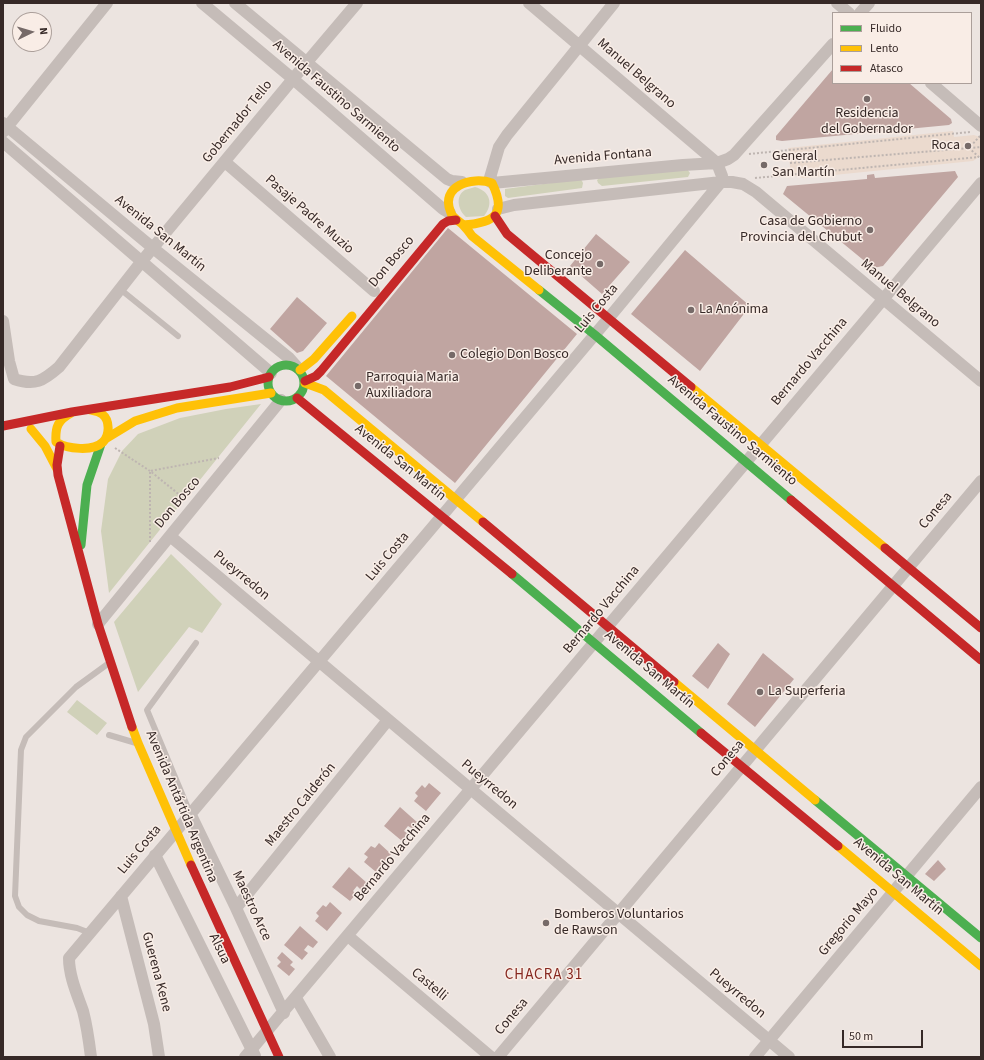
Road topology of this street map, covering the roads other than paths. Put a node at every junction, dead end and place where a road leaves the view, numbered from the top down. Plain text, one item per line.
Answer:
1 (107, 3) edge
2 (202, 3) edge
3 (235, 3) edge
4 (357, 3) edge
5 (529, 3) edge
6 (614, 3) edge
7 (837, 3) edge
8 (869, 3) edge
9 (848, 12) edge
10 (861, 12) edge
11 (580, 45) junction
12 (832, 45) edge
13 (306, 62) junction
14 (293, 78) junction
15 (932, 84) edge
16 (4, 127) edge
17 (978, 129) edge
18 (3, 142) edge
19 (225, 162) junction
20 (719, 172) junction
21 (462, 182) junction
22 (490, 182) junction
23 (981, 183) edge
24 (497, 213) junction
25 (449, 215) junction
26 (153, 248) junction
27 (142, 261) junction
28 (120, 288) junction
29 (374, 291) dead end
30 (883, 299) junction
31 (359, 308) dead end
32 (608, 319) junction
33 (3, 321) edge
34 (595, 334) junction
35 (178, 336) dead end
36 (298, 368) junction
37 (270, 375) junction
38 (981, 380) edge
39 (305, 382) junction
40 (271, 393) junction
41 (297, 398) junction
42 (281, 400) junction
43 (90, 410) junction
44 (72, 412) junction
45 (8, 425) edge
46 (31, 429) junction
47 (104, 441) junction
48 (58, 444) junction
49 (761, 445) junction
50 (746, 462) junction
51 (57, 469) junction
52 (981, 481) edge
53 (456, 500) junction
54 (442, 516) junction
55 (170, 536) junction
56 (80, 559) junction
57 (908, 567) junction
58 (892, 586) junction
59 (98, 624) junction
60 (608, 627) junction
61 (981, 628) edge
62 (196, 643) dead end
63 (594, 643) junction
64 (981, 660) edge
65 (110, 662) junction
66 (319, 662) junction
67 (388, 720) junction
68 (109, 735) dead end
69 (138, 743) junction
70 (755, 750) junction
71 (741, 766) junction
72 (981, 787) edge
73 (471, 790) junction
74 (190, 813) junction
75 (175, 831) junction
76 (155, 855) junction
77 (907, 876) junction
78 (893, 893) junction
79 (121, 896) junction
80 (236, 908) junction
81 (618, 913) junction
82 (90, 933) junction
83 (348, 936) junction
84 (981, 938) edge
85 (981, 966) edge
86 (296, 998) junction
87 (284, 1013) junction
88 (267, 1032) junction
89 (769, 1040) junction
90 (251, 1055) edge
91 (91, 1057) edge
92 (159, 1057) edge
93 (279, 1057) edge
94 (330, 1057) edge
95 (491, 1057) edge
96 (498, 1057) edge
97 (755, 1057) edge
98 (789, 1057) edge

1 - 16 street
2 - 14 street, Avenida Faustino Sarmiento
3 - 13 street, Avenida Faustino Sarmiento
4 - 13 street, Gobernador Tello
5 - 11 street, Manuel Belgrano
6 - 11 street
7 - 9 street
8 - 10 street
11 - 20 street, Manuel Belgrano
11 - 22 street
12 - 20 street
13 - 14 street, Gobernador Tello
13 - 21 street, Avenida Faustino Sarmiento
14 - 19 street, Gobernador Tello
14 - 25 street, Avenida Faustino Sarmiento
15 - 17 street
16 - 26 street, Avenida San Martín
18 - 27 street
19 - 26 street, Gobernador Tello
19 - 29 street, Pasaje Padre Muzio
20 - 22 street, Avenida Fontana
20 - 24 street
20 - 30 street, Manuel Belgrano
20 - 32 street, Luis Costa
21 - 22 main road, Avenida Faustino Sarmiento
21 - 25 main road
22 - 24 main road, Avenida Faustino Sarmiento
23 - 30 street, Bernardo Vacchina
24 - 25 main road
24 - 32 main road, Avenida Faustino Sarmiento
25 - 34 main road, Avenida Faustino Sarmiento
25 - 39 main road, Don Bosco
26 - 27 street, Gobernador Tello
26 - 36 street, Avenida San Martín
27 - 28 street, Gobernador Tello
27 - 37 street
28 - 33 street, Gobernador Tello
28 - 35 lane
30 - 38 street, Manuel Belgrano
30 - 49 street, Bernardo Vacchina
31 - 36 main road
32 - 34 street, Luis Costa
32 - 49 main road, Avenida Faustino Sarmiento
34 - 50 main road, Avenida Faustino Sarmiento
34 - 53 street, Luis Costa
36 - 37 main road
36 - 39 main road, Avenida San Martín
37 - 40 main road
37 - 43 main road
39 - 41 main road
39 - 53 main road, Avenida San Martín
40 - 42 main road
40 - 47 main road
41 - 42 main road
41 - 54 main road, Avenida San Martín
42 - 55 street, Don Bosco
43 - 44 main road
43 - 47 main road
44 - 45 main road
44 - 48 main road
45 - 46 main road
46 - 48 main road
46 - 51 main road
47 - 48 main road
47 - 56 main road, Avenida Antártida Argentina
48 - 51 main road, Avenida Antártida Argentina
49 - 50 street, Bernardo Vacchina
49 - 57 main road, Avenida Faustino Sarmiento
50 - 58 main road, Avenida Faustino Sarmiento
50 - 60 street, Bernardo Vacchina
51 - 56 main road, Avenida Antártida Argentina
52 - 57 street, Conesa
53 - 54 street, Luis Costa
53 - 60 main road, Avenida San Martín
54 - 63 main road, Avenida San Martín
54 - 66 street, Luis Costa
55 - 59 street, Don Bosco
55 - 66 street, Pueyrredon
56 - 59 main road, Avenida Antártida Argentina
57 - 58 street, Conesa
57 - 61 main road, Avenida Faustino Sarmiento
58 - 64 main road, Avenida Faustino Sarmiento
58 - 70 street, Conesa
59 - 65 main road, Avenida Antártida Argentina
60 - 63 street, Bernardo Vacchina
60 - 70 main road, Avenida San Martín
62 - 74 lane
63 - 71 main road, Avenida San Martín
63 - 73 street, Bernardo Vacchina
65 - 69 main road, Avenida Antártida Argentina
65 - 82 lane
66 - 67 street, Pueyrredon
66 - 74 street, Luis Costa
67 - 73 street, Pueyrredon
67 - 80 street, Maestro Calderón
68 - 69 lane
69 - 75 main road, Avenida Antártida Argentina
70 - 71 street, Conesa
70 - 77 main road, Avenida San Martín
71 - 78 main road, Avenida San Martín
71 - 81 street, Conesa
72 - 77 street, Gregorio Mayo
73 - 81 street, Pueyrredon
73 - 83 street, Bernardo Vacchina
74 - 75 street, Luis Costa
74 - 80 street, Maestro Arce
75 - 76 street, Luis Costa
75 - 88 main road, Avenida Antártida Argentina
76 - 79 street, Luis Costa
76 - 90 street, Alsua
77 - 78 street, Gregorio Mayo
77 - 84 main road, Avenida San Martín
78 - 85 main road, Avenida San Martín
78 - 89 street, Gregorio Mayo
79 - 82 street, Luis Costa
79 - 92 street, Guerena Kene
80 - 87 street, Maestro Arce
81 - 89 street, Pueyrredon
81 - 96 street, Conesa
82 - 91 street, Luis Costa
83 - 86 street, Bernardo Vacchina
83 - 95 street, Castelli
86 - 87 street, Bernardo Vacchina
86 - 94 street
87 - 88 street, Bernardo Vacchina
88 - 90 street, Bernardo Vacchina
88 - 93 main road, Avenida Antártida Argentina
89 - 97 street, Gregorio Mayo
89 - 98 street, Pueyrredon

